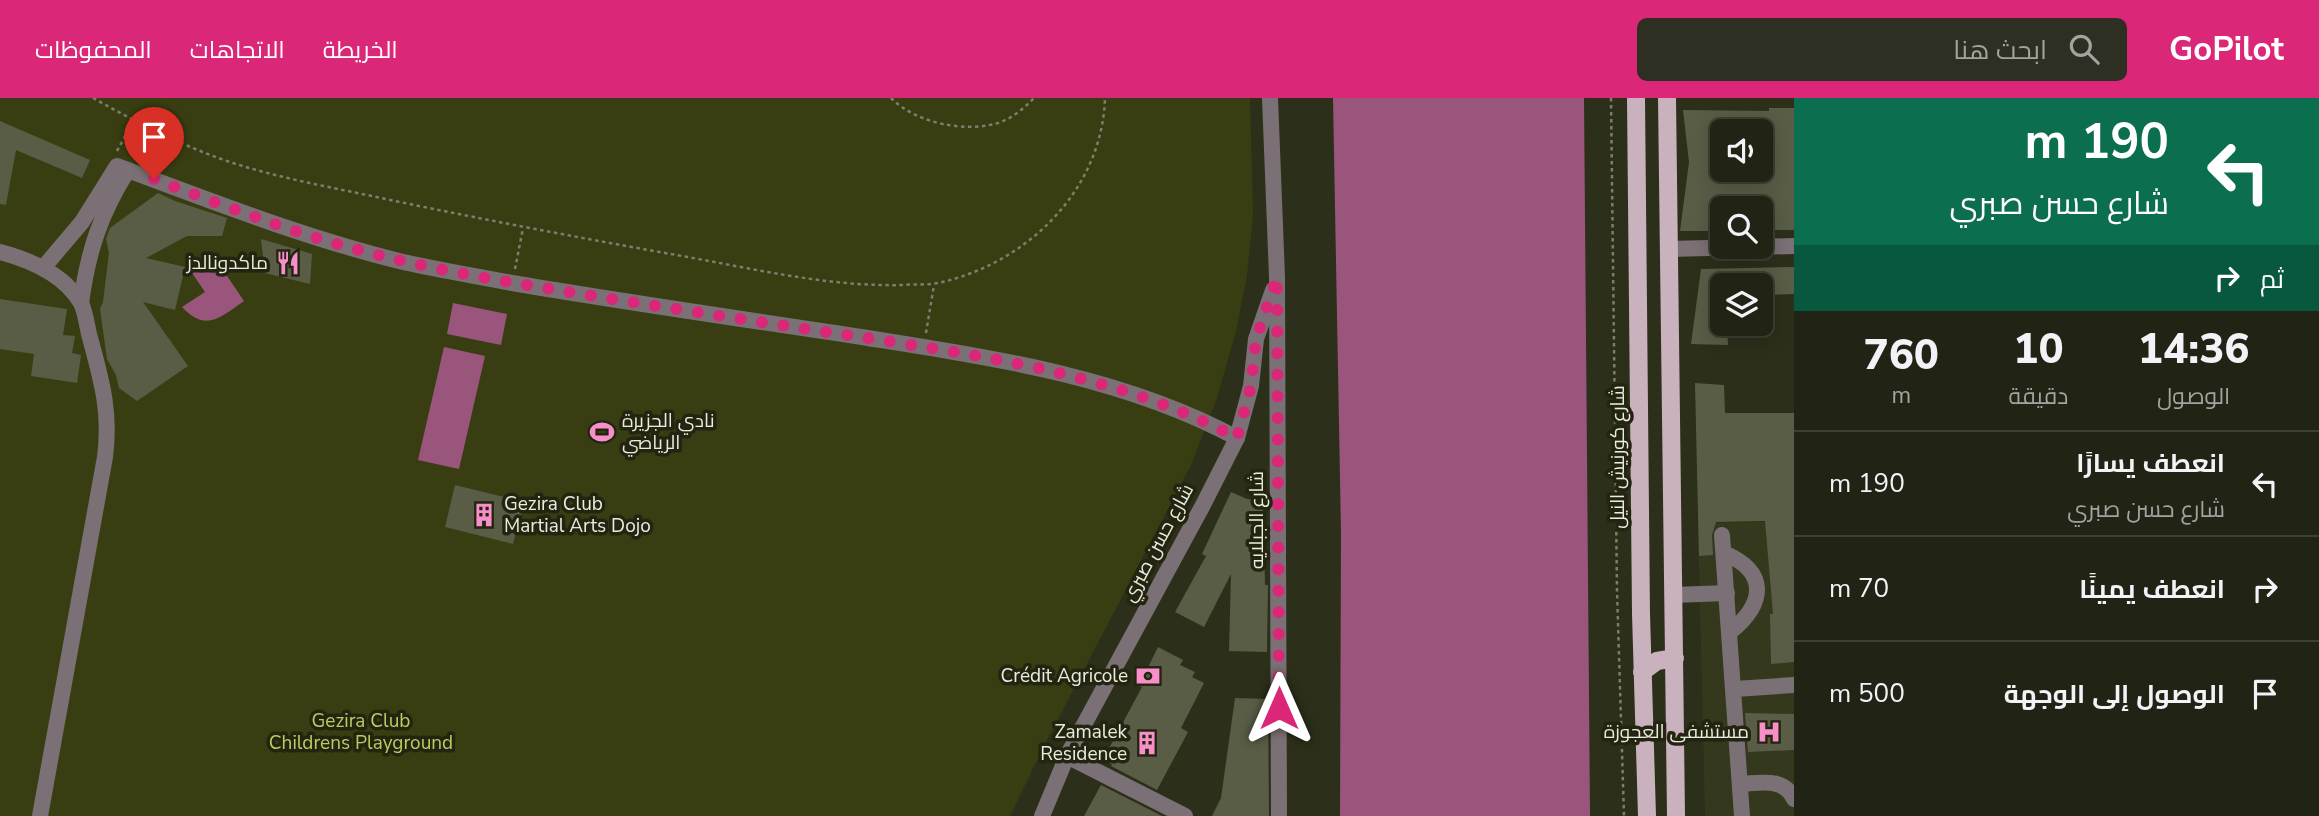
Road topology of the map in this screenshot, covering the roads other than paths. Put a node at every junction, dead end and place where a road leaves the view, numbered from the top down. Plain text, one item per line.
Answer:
1 (1270, 98) edge
2 (1636, 98) edge
3 (1667, 98) edge
4 (109, 190) junction
5 (1794, 246) edge
6 (1668, 249) junction
7 (0, 252) edge
8 (43, 268) junction
9 (1277, 277) junction
10 (81, 303) junction
11 (1237, 438) junction
12 (1722, 535) dead end
13 (1724, 553) junction
14 (1727, 593) junction
15 (1674, 595) junction
16 (1640, 614) junction
17 (1674, 626) junction
18 (1730, 632) junction
19 (1675, 658) junction
20 (1642, 672) junction
21 (1794, 685) edge
22 (1735, 689) junction
23 (1067, 757) junction
24 (1740, 784) junction
25 (1794, 799) edge
26 (40, 816) edge
27 (1042, 816) edge
28 (1185, 816) edge
29 (1279, 816) edge
30 (1647, 816) edge
31 (1676, 816) edge
32 (1742, 816) edge

1 - 9 street, شارع الجبلايه
2 - 16 main road, شارع كورنيش النيل
3 - 6 main road
4 - 8 street
4 - 10 street
4 - 11 street
5 - 6 street
6 - 15 main road
7 - 8 street
8 - 10 street
9 - 11 street, شارع حسن صبري
9 - 29 street, شارع الجبلايه
10 - 26 street
11 - 23 street, شارع حسن صبري
12 - 13 street
13 - 14 street
13 - 18 street
14 - 15 street
14 - 18 street
15 - 17 main road
16 - 17 main road
16 - 20 main road, شارع كورنيش النيل
17 - 19 main road
18 - 22 street
19 - 20 main road
19 - 31 main road
20 - 30 main road, شارع كورنيش النيل
21 - 22 street
22 - 24 street
23 - 27 street, شارع حسن صبري
23 - 28 street
24 - 25 street
24 - 32 street

